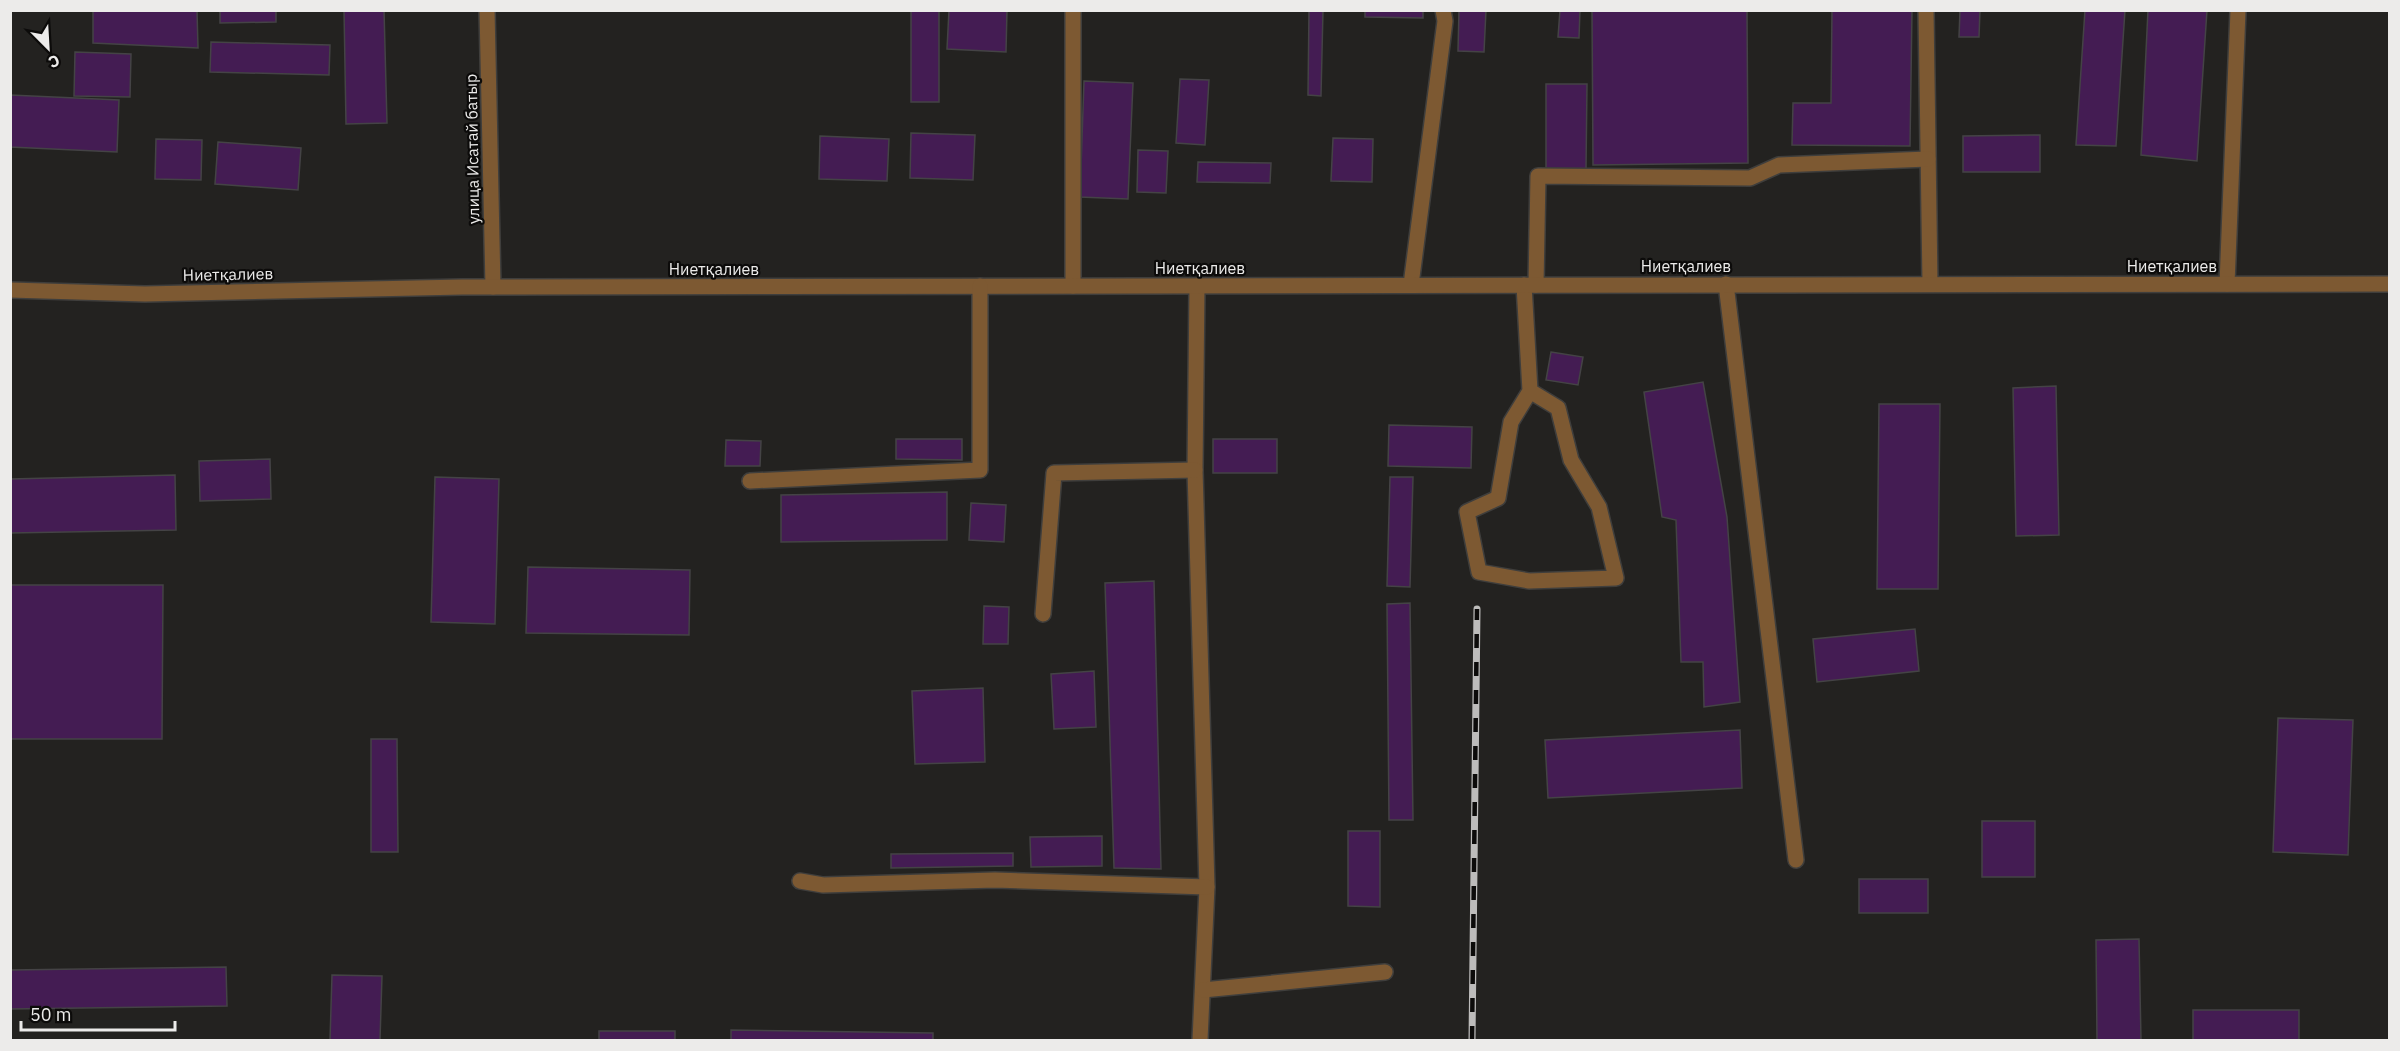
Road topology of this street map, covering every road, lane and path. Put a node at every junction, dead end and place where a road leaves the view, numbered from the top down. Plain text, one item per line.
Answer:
1 (487, 10) edge
2 (1074, 10) edge
3 (1443, 10) edge
4 (1926, 10) edge
5 (2238, 10) edge
6 (1928, 159) junction
7 (1726, 284) junction
8 (1930, 284) junction
9 (2227, 284) junction
10 (2390, 284) edge
11 (1412, 285) junction
12 (1530, 285) junction
13 (980, 286) junction
14 (1072, 286) junction
15 (1197, 286) junction
16 (493, 287) junction
17 (10, 290) edge
18 (1530, 391) junction
19 (1195, 470) junction
20 (750, 481) dead end
21 (1043, 614) dead end
22 (1796, 860) dead end
23 (800, 881) dead end
24 (1207, 888) junction
25 (1385, 972) dead end
26 (1203, 990) junction
27 (1200, 1041) edge

1 - 16 street, улица Исатай батыр
2 - 14 street
3 - 11 street
4 - 6 street
5 - 9 street
6 - 8 street
6 - 12 street
7 - 8 street, Ниетқалиев
7 - 12 street, Ниетқалиев
7 - 22 street
8 - 9 street, Ниетқалиев
9 - 10 street, Ниетқалиев
11 - 12 street, Ниетқалиев
11 - 15 street, Ниетқалиев
12 - 18 street
13 - 14 street, Ниетқалиев
13 - 16 street, Ниетқалиев
13 - 20 street
14 - 15 street, Ниетқалиев
15 - 19 street
16 - 17 street, Ниетқалиев
18 - 18 street
19 - 21 street
19 - 24 street
23 - 24 street
24 - 26 street
25 - 26 street
26 - 27 street

